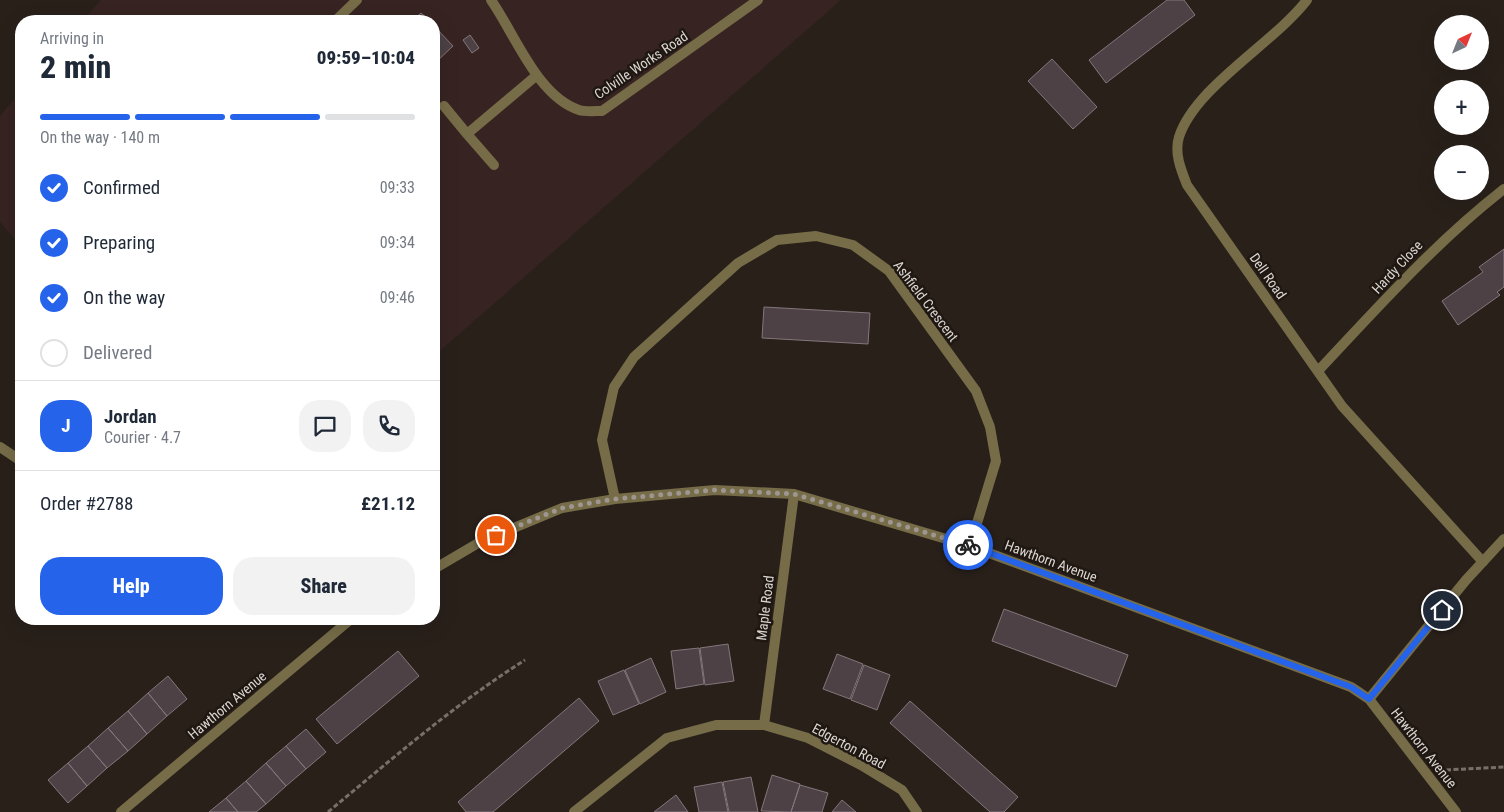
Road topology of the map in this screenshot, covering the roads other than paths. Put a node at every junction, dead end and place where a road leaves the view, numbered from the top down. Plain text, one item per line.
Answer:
1 (357, 0) edge
2 (492, 0) edge
3 (758, 0) edge
4 (1307, 0) edge
5 (341, 15) edge
6 (537, 75) junction
7 (444, 106) dead end
8 (467, 134) junction
9 (494, 166) dead end
10 (1504, 189) edge
11 (1318, 371) junction
12 (0, 447) edge
13 (15, 457) edge
14 (794, 494) junction
15 (615, 499) junction
16 (1504, 539) edge
17 (970, 546) junction
18 (1482, 562) junction
19 (440, 565) edge
20 (344, 625) edge
21 (1369, 699) junction
22 (764, 725) junction
23 (121, 812) edge
24 (574, 812) edge
25 (917, 812) edge
26 (1456, 812) edge

1 - 5 street
2 - 6 street, Colville Works Road
3 - 6 street, Colville Works Road
4 - 11 street, Dell Road
6 - 8 street
7 - 8 street
8 - 9 street
10 - 11 street, Hardy Close
11 - 18 street, Dell Road
12 - 13 street
14 - 15 street, Hawthorn Avenue
14 - 17 street, Hawthorn Avenue
14 - 22 street, Maple Road
15 - 17 street, Ashfield Crescent
15 - 19 street, Hawthorn Avenue
16 - 18 street
17 - 21 street, Hawthorn Avenue
18 - 21 street
20 - 23 street, Hawthorn Avenue
21 - 26 street, Hawthorn Avenue
22 - 24 street, Edgerton Road
22 - 25 street, Edgerton Road

